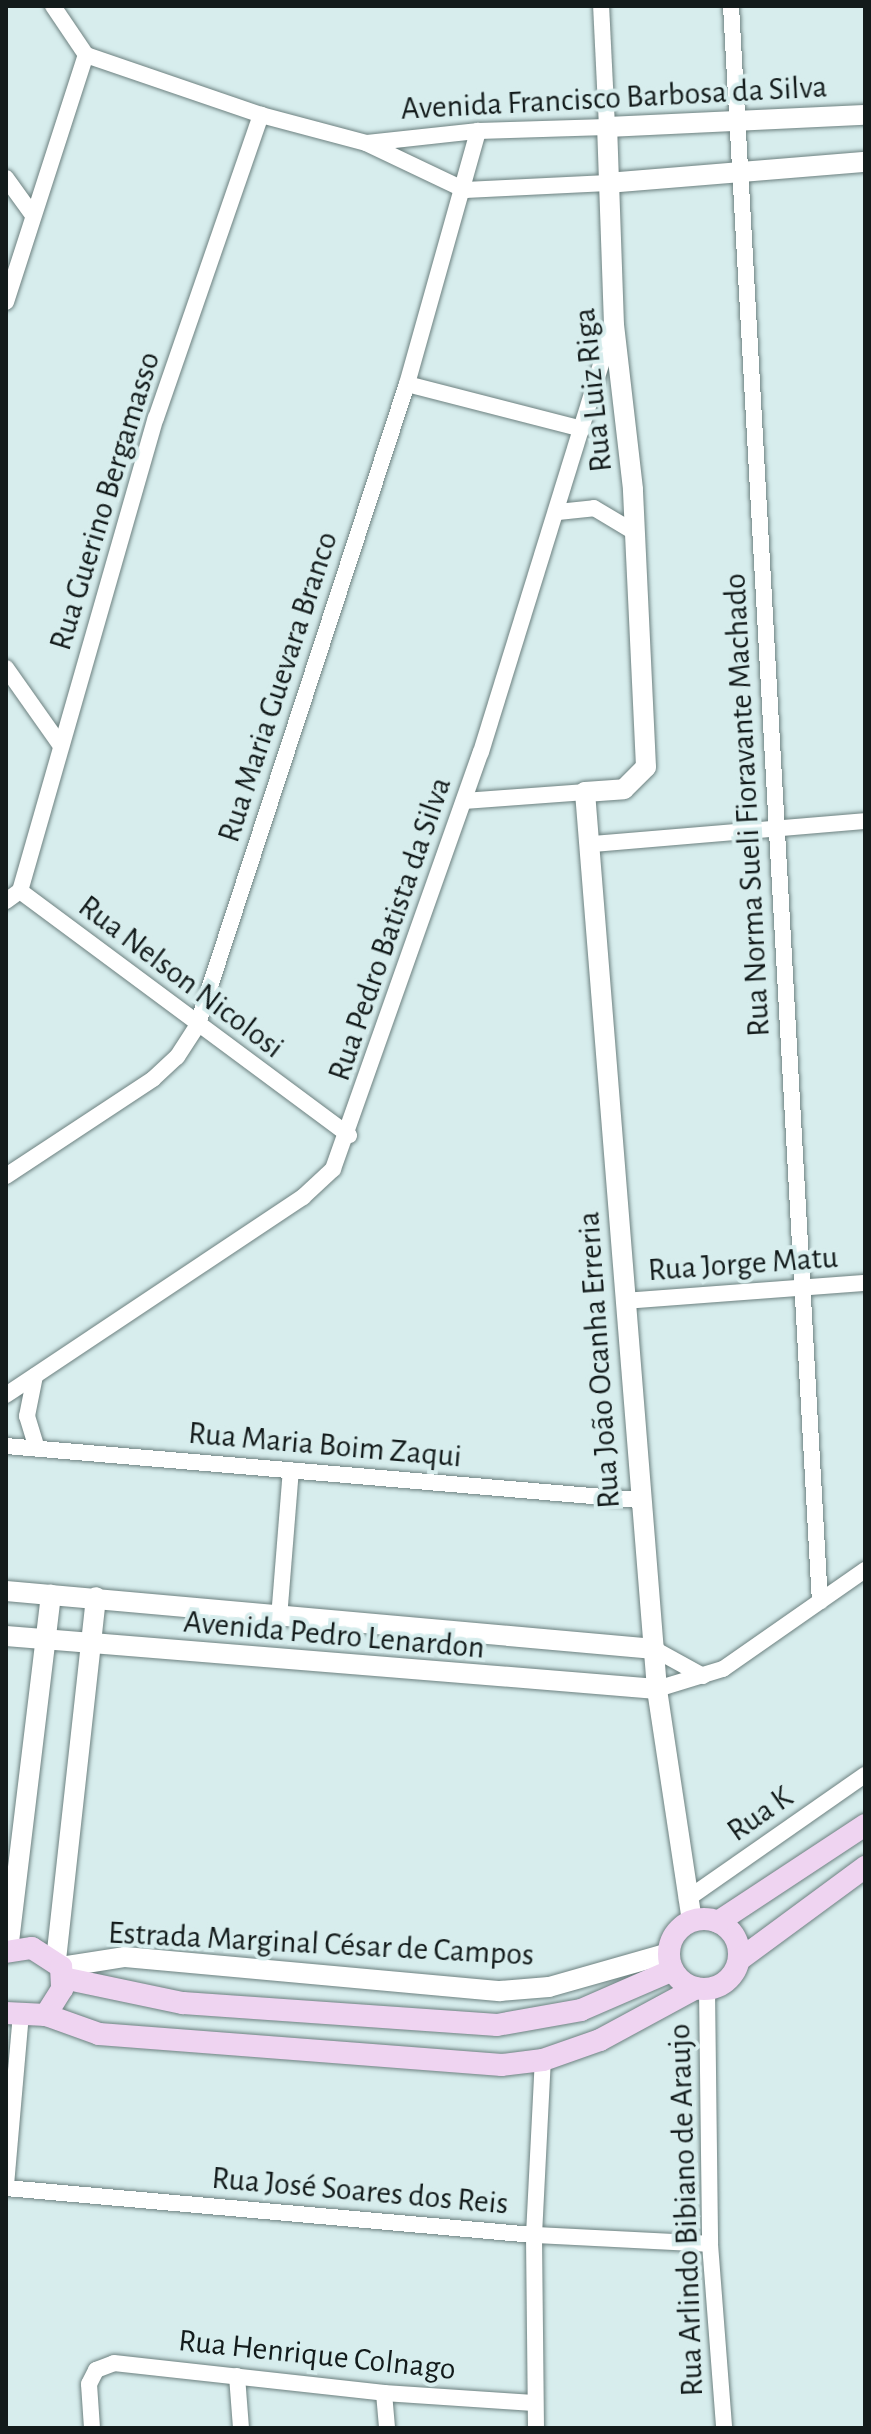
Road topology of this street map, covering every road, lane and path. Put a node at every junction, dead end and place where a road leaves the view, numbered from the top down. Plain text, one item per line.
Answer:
1 (53, 6) edge
2 (601, 6) edge
3 (731, 6) edge
4 (86, 55) junction
5 (261, 115) junction
6 (865, 115) edge
7 (734, 120) junction
8 (607, 127) junction
9 (478, 131) junction
10 (366, 143) junction
11 (865, 162) edge
12 (739, 170) junction
13 (6, 178) edge
14 (608, 183) junction
15 (465, 190) junction
16 (32, 214) junction
17 (6, 302) edge
18 (614, 325) junction
19 (407, 384) junction
20 (582, 429) junction
21 (558, 512) junction
22 (636, 533) junction
23 (6, 668) edge
24 (61, 746) junction
25 (585, 792) junction
26 (465, 801) junction
27 (865, 821) edge
28 (775, 828) junction
29 (592, 844) junction
30 (13, 896) edge
31 (197, 1026) junction
32 (349, 1135) junction
33 (6, 1176) edge
34 (865, 1283) edge
35 (799, 1287) junction
36 (625, 1301) junction
37 (35, 1376) junction
38 (6, 1395) edge
39 (6, 1446) edge
40 (37, 1449) junction
41 (291, 1470) junction
42 (639, 1500) junction
43 (865, 1570) edge
44 (6, 1591) edge
45 (51, 1595) junction
46 (96, 1597) junction
47 (820, 1602) junction
48 (279, 1618) junction
49 (6, 1636) edge
50 (45, 1641) junction
51 (88, 1645) junction
52 (654, 1649) junction
53 (703, 1676) junction
54 (657, 1689) junction
55 (865, 1775) edge
56 (865, 1825) edge
57 (865, 1867) edge
58 (689, 1910) junction
59 (718, 1922) junction
60 (7, 1951) edge
61 (739, 1960) junction
62 (671, 1962) junction
63 (60, 1968) junction
64 (701, 1989) junction
65 (13, 2014) edge
66 (46, 2015) junction
67 (543, 2060) junction
68 (6, 2186) edge
69 (534, 2235) junction
70 (710, 2244) junction
71 (237, 2376) junction
72 (384, 2393) junction
73 (534, 2403) junction
74 (92, 2428) edge
75 (241, 2428) edge
76 (387, 2428) edge
77 (536, 2428) edge
78 (724, 2428) edge

1 - 4 street
2 - 8 street, Rua Luiz Riga
3 - 7 street, Rua Norma Sueli Fioravante Machado
4 - 5 street, Avenida Francisco Barbosa da Silva
4 - 16 street
5 - 10 street, Avenida Francisco Barbosa da Silva
5 - 24 street, Rua Guerino Bergamasso
6 - 7 street, Avenida Francisco Barbosa da Silva
7 - 8 street, Avenida Francisco Barbosa da Silva
7 - 12 street, Rua Norma Sueli Fioravante Machado
8 - 9 street, Avenida Francisco Barbosa da Silva
8 - 14 street, Rua Luiz Riga
9 - 10 street, Avenida Francisco Barbosa da Silva
9 - 15 street, Rua Maria Guevara Branco
10 - 15 street, Avenida Francisco Barbosa da Silva
11 - 12 street, Avenida Francisco Barbosa da Silva
12 - 14 street, Avenida Francisco Barbosa da Silva
12 - 28 street, Rua Norma Sueli Fioravante Machado
13 - 16 street
14 - 15 street, Avenida Francisco Barbosa da Silva
14 - 18 street, Rua Luiz Riga
15 - 19 street, Rua Maria Guevara Branco
16 - 17 street
18 - 20 street, Rua Pedro Batista da Silva
18 - 22 street, Rua Luiz Riga
19 - 20 street
19 - 31 street, Rua Maria Guevara Branco
20 - 21 street, Rua Pedro Batista da Silva
21 - 22 street
21 - 26 street, Rua Pedro Batista da Silva
22 - 25 street, Rua Luiz Riga
23 - 24 street
24 - 30 street, Rua Guerino Bergamasso
25 - 26 street
25 - 29 street, Rua João Ocanha Erreria
26 - 32 street, Rua Pedro Batista da Silva
27 - 28 street
28 - 29 street
28 - 35 street, Rua Norma Sueli Fioravante Machado
29 - 36 street, Rua João Ocanha Erreria
30 - 31 street, Rua Nelson Nicolosi
31 - 32 street, Rua Nelson Nicolosi
31 - 33 street, Rua Maria Guevara Branco
32 - 37 street, Rua Pedro Batista da Silva
34 - 35 street, Rua Jorge Matu
35 - 36 street, Rua Jorge Matu
35 - 47 street, Rua Norma Sueli Fioravante Machado
36 - 42 street, Rua João Ocanha Erreria
37 - 38 street, Rua Pedro Batista da Silva
37 - 40 street
39 - 40 street, Rua Maria Boim Zaqui
40 - 41 street, Rua Maria Boim Zaqui
41 - 42 street, Rua Maria Boim Zaqui
41 - 48 street
42 - 52 street, Rua João Ocanha Erreria
43 - 47 street
44 - 45 street, Avenida Pedro Lenardon
45 - 46 street, Avenida Pedro Lenardon
45 - 50 street
46 - 48 street, Avenida Pedro Lenardon
46 - 51 street
47 - 53 street
48 - 52 street, Avenida Pedro Lenardon
49 - 50 street, Avenida Pedro Lenardon
50 - 51 street, Avenida Pedro Lenardon
50 - 60 street
51 - 54 street, Avenida Pedro Lenardon
51 - 63 street
52 - 53 street
52 - 54 street, Rua João Ocanha Erreria
53 - 54 street
54 - 58 street, Rua João Ocanha Erreria
55 - 58 street, Rua K
56 - 59 main road
57 - 61 main road
58 - 59 main road
58 - 62 main road
59 - 61 main road
60 - 63 main road
61 - 64 main road
62 - 63 street, Estrada Marginal César de Campos
62 - 63 main road
62 - 64 main road
63 - 66 main road
64 - 67 main road
64 - 70 street, Rua Arlindo Bibiano de Araujo
65 - 66 main road
65 - 68 street
66 - 67 main road
67 - 69 street
68 - 69 street, Rua José Soares dos Reis
69 - 70 street, Rua José Soares dos Reis
69 - 73 street
70 - 78 street, Rua Arlindo Bibiano de Araujo
71 - 72 street, Rua Henrique Colnago
71 - 74 street, Rua Henrique Colnago
71 - 75 street
72 - 73 street, Rua Henrique Colnago
72 - 76 street
73 - 77 street

